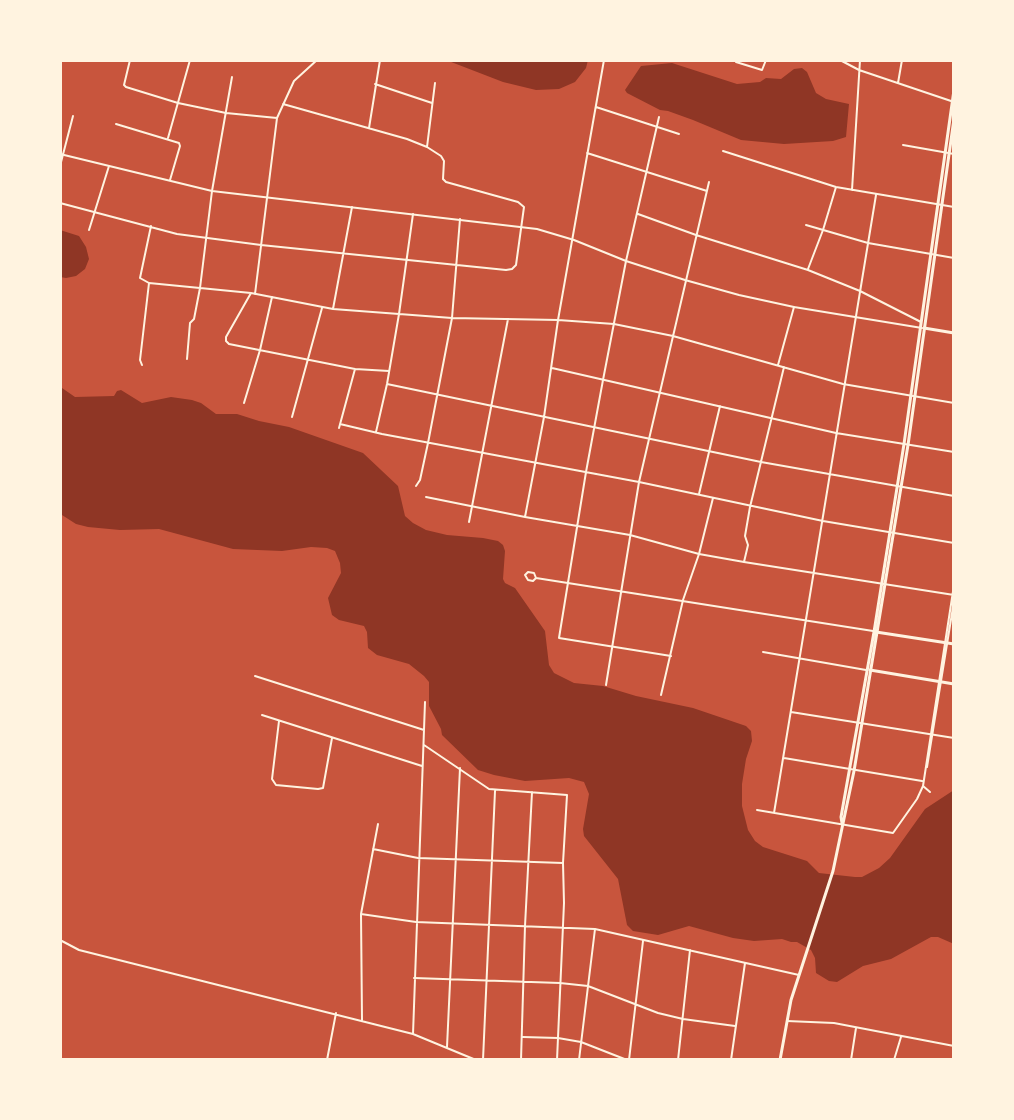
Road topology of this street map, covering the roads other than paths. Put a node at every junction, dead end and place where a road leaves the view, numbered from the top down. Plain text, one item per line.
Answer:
1 (130, 60) edge
2 (190, 60) edge
3 (318, 60) edge
4 (380, 60) edge
5 (604, 60) edge
6 (766, 60) edge
7 (840, 60) edge
8 (860, 60) edge
9 (902, 60) edge
10 (736, 62) dead end
11 (858, 70) junction
12 (232, 77) dead end
13 (435, 83) dead end
14 (898, 83) junction
15 (375, 84) junction
16 (954, 90) edge
17 (953, 102) edge
18 (178, 103) junction
19 (432, 103) junction
20 (283, 104) junction
21 (595, 107) junction
22 (226, 113) junction
23 (73, 116) dead end
24 (659, 117) dead end
25 (277, 118) junction
26 (954, 119) edge
27 (116, 124) dead end
28 (656, 127) junction
29 (369, 128) junction
30 (679, 134) dead end
31 (168, 138) junction
32 (903, 145) dead end
33 (427, 147) junction
34 (723, 151) dead end
35 (587, 153) junction
36 (946, 153) junction
37 (62, 154) edge
38 (954, 154) edge
39 (60, 166) edge
40 (109, 166) junction
41 (645, 173) junction
42 (170, 182) junction
43 (709, 182) dead end
44 (836, 187) junction
45 (852, 190) junction
46 (213, 191) junction
47 (707, 191) junction
48 (876, 195) junction
49 (267, 197) junction
50 (60, 203) edge
51 (940, 206) junction
52 (351, 207) junction
53 (954, 207) edge
54 (95, 212) junction
55 (637, 213) junction
56 (413, 214) junction
57 (460, 219) junction
58 (806, 225) dead end
59 (151, 226) junction
60 (521, 226) junction
61 (89, 230) dead end
62 (823, 230) junction
63 (696, 234) junction
64 (206, 238) junction
65 (573, 240) junction
66 (868, 243) junction
67 (261, 245) junction
68 (343, 254) junction
69 (933, 254) junction
70 (954, 258) edge
71 (406, 260) junction
72 (626, 261) junction
73 (456, 265) junction
74 (808, 270) junction
75 (685, 280) junction
76 (149, 283) junction
77 (200, 288) junction
78 (860, 291) junction
79 (253, 294) junction
80 (272, 297) junction
81 (794, 307) junction
82 (322, 308) junction
83 (333, 309) junction
84 (399, 314) junction
85 (854, 316) junction
86 (452, 318) junction
87 (508, 319) junction
88 (558, 320) junction
89 (921, 322) junction
90 (614, 324) junction
91 (922, 328) junction
92 (954, 333) edge
93 (673, 336) junction
94 (260, 350) junction
95 (187, 359) dead end
96 (308, 360) junction
97 (142, 365) dead end
98 (778, 365) junction
99 (784, 367) junction
100 (551, 368) junction
101 (355, 369) junction
102 (389, 371) junction
103 (603, 380) junction
104 (387, 384) junction
105 (843, 384) junction
106 (660, 392) junction
107 (438, 395) junction
108 (913, 397) junction
109 (244, 403) dead end
110 (954, 403) edge
111 (492, 406) junction
112 (720, 406) junction
113 (292, 417) dead end
114 (544, 417) junction
115 (771, 419) junction
116 (594, 428) junction
117 (376, 432) junction
118 (836, 434) junction
119 (649, 438) junction
120 (428, 443) junction
121 (906, 445) junction
122 (710, 451) junction
123 (954, 452) edge
124 (483, 454) junction
125 (761, 462) junction
126 (536, 464) junction
127 (585, 472) junction
128 (830, 476) junction
129 (639, 482) junction
130 (416, 486) dead end
131 (898, 488) junction
132 (698, 495) junction
133 (426, 496) dead end
134 (954, 496) edge
135 (713, 498) junction
136 (472, 506) junction
137 (750, 507) junction
138 (525, 517) junction
139 (822, 521) junction
140 (469, 522) dead end
141 (577, 526) junction
142 (891, 533) junction
143 (630, 535) junction
144 (954, 543) edge
145 (699, 554) junction
146 (744, 562) junction
147 (814, 572) junction
148 (536, 578) dead end
149 (568, 583) junction
150 (883, 584) junction
151 (954, 585) edge
152 (621, 591) junction
153 (953, 594) edge
154 (683, 600) junction
155 (954, 601) edge
156 (805, 619) junction
157 (876, 632) junction
158 (946, 643) junction
159 (954, 644) edge
160 (612, 647) junction
161 (763, 652) dead end
162 (671, 656) junction
163 (799, 658) junction
164 (869, 670) junction
165 (255, 676) dead end
166 (940, 682) junction
167 (954, 684) edge
168 (606, 685) dead end
169 (661, 695) dead end
170 (425, 702) dead end
171 (792, 712) junction
172 (262, 715) dead end
173 (279, 721) junction
174 (860, 724) junction
175 (424, 730) junction
176 (932, 735) junction
177 (332, 738) junction
178 (954, 738) edge
179 (424, 745) junction
180 (784, 758) junction
181 (422, 766) junction
182 (460, 768) junction
183 (852, 770) junction
184 (922, 781) junction
185 (923, 786) junction
186 (495, 791) junction
187 (532, 792) junction
188 (930, 792) dead end
189 (757, 810) dead end
190 (774, 813) junction
191 (378, 824) dead end
192 (842, 825) junction
193 (374, 849) junction
194 (418, 858) junction
195 (455, 858) junction
196 (492, 860) junction
197 (528, 860) junction
198 (563, 863) junction
199 (361, 914) junction
200 (416, 922) junction
201 (452, 923) junction
202 (489, 925) junction
203 (525, 926) junction
204 (562, 928) junction
205 (595, 929) junction
206 (60, 940) edge
207 (643, 941) junction
208 (690, 950) junction
209 (745, 963) junction
210 (799, 975) junction
211 (414, 978) junction
212 (451, 979) junction
213 (487, 980) junction
214 (524, 982) junction
215 (560, 983) junction
216 (588, 986) junction
217 (636, 1005) junction
218 (336, 1013) junction
219 (682, 1019) junction
220 (362, 1020) junction
221 (786, 1021) junction
222 (735, 1026) junction
223 (856, 1027) junction
224 (413, 1034) junction
225 (901, 1036) junction
226 (522, 1037) junction
227 (558, 1038) junction
228 (581, 1042) junction
229 (954, 1046) edge
230 (447, 1047) junction
231 (327, 1060) edge
232 (476, 1060) edge
233 (483, 1060) edge
234 (521, 1060) edge
235 (557, 1060) edge
236 (579, 1060) edge
237 (628, 1060) edge
238 (678, 1060) edge
239 (731, 1060) edge
240 (780, 1060) edge
241 (851, 1060) edge
242 (894, 1060) edge

1 - 18 street
2 - 18 street
3 - 20 street
4 - 15 street
5 - 21 street
6 - 10 street
7 - 11 street
8 - 11 street
9 - 14 street
11 - 14 street
11 - 45 street
12 - 22 street
13 - 19 street
14 - 17 street
15 - 19 street
15 - 29 street
16 - 17 main road
17 - 36 main road
18 - 22 street
18 - 31 street
19 - 33 street
20 - 25 street
20 - 29 street
21 - 28 street
21 - 35 street
22 - 25 street
22 - 46 street
23 - 37 street
24 - 28 street
25 - 49 street
26 - 36 main road
27 - 31 street
28 - 30 street
28 - 41 street
29 - 33 street
31 - 42 street
32 - 36 street
33 - 60 street
34 - 44 street
35 - 41 street
35 - 65 street
36 - 38 street
36 - 51 main road
37 - 39 street
37 - 40 street
40 - 42 street
40 - 54 street
41 - 47 street
41 - 55 street
42 - 46 street
43 - 47 street
44 - 45 street
44 - 62 street
45 - 48 street
46 - 49 street
46 - 64 street
47 - 63 street
48 - 51 street
48 - 66 street
49 - 52 street
49 - 67 street
50 - 54 street
51 - 53 street
51 - 69 main road
52 - 56 street
52 - 68 street
54 - 59 street
54 - 61 street
55 - 63 street
55 - 72 street
56 - 57 street
56 - 71 street
57 - 60 street
57 - 73 street
58 - 62 street
59 - 64 street
59 - 76 street
60 - 65 street
60 - 73 street
62 - 66 street
62 - 74 street
63 - 74 street
63 - 75 street
64 - 67 street
64 - 77 street
65 - 72 street
65 - 88 street
66 - 69 street
66 - 78 street
67 - 68 street
67 - 79 street
68 - 71 street
68 - 83 street
69 - 70 street
69 - 89 main road
69 - 91 main road
71 - 73 street
71 - 84 street
72 - 75 street
72 - 90 street
73 - 86 street
74 - 78 street
75 - 81 street
75 - 93 street
76 - 77 street
76 - 97 street
77 - 79 street
77 - 95 street
78 - 85 street
78 - 89 street
79 - 80 street
79 - 94 street
80 - 82 street
80 - 94 street
81 - 85 street
81 - 98 street
82 - 83 street
82 - 96 street
83 - 84 street
84 - 86 street
84 - 102 street
85 - 91 street
85 - 105 street
86 - 87 street
86 - 107 street
87 - 88 street
87 - 111 street
88 - 90 street
88 - 100 street
89 - 91 main road
90 - 93 street
90 - 103 street
91 - 92 main road
91 - 108 main road
93 - 98 street
93 - 106 street
94 - 96 street
94 - 109 street
96 - 101 street
96 - 113 street
98 - 99 street
99 - 105 street
99 - 115 street
100 - 103 street
100 - 114 street
101 - 102 street
101 - 117 street
102 - 104 street
103 - 106 street
103 - 116 street
104 - 107 street
104 - 117 street
105 - 108 street
105 - 118 street
106 - 112 street
106 - 119 street
107 - 111 street
107 - 120 street
108 - 110 street
108 - 121 main road
111 - 114 street
111 - 124 street
112 - 115 street
112 - 122 street
114 - 116 street
114 - 126 street
115 - 118 street
115 - 125 street
116 - 119 street
116 - 127 street
117 - 120 street
118 - 121 street
118 - 128 street
119 - 122 street
119 - 129 street
120 - 124 street
120 - 130 street
121 - 123 street
121 - 131 main road
122 - 125 street
122 - 132 street
124 - 126 street
124 - 136 street
125 - 128 street
125 - 137 street
126 - 127 street
126 - 138 street
127 - 129 street
127 - 141 street
128 - 131 street
128 - 139 street
129 - 132 street
129 - 143 street
131 - 134 street
131 - 142 main road
132 - 135 street
133 - 136 street
135 - 137 street
135 - 145 street
136 - 138 street
136 - 140 street
137 - 139 street
137 - 146 street
138 - 141 street
139 - 142 street
139 - 147 street
141 - 143 street
141 - 149 street
142 - 144 street
142 - 150 main road
143 - 145 street
143 - 152 street
145 - 146 street
145 - 154 street
146 - 147 street
147 - 150 street
147 - 156 street
148 - 149 street
149 - 152 street
149 - 160 street
150 - 153 street
150 - 157 main road
151 - 153 street
152 - 154 street
152 - 160 street
153 - 158 street
154 - 156 street
154 - 162 street
155 - 158 street
156 - 157 street
156 - 163 street
157 - 158 main road
157 - 164 main road
158 - 159 main road
158 - 166 street
160 - 162 street
160 - 168 street
161 - 163 street
162 - 169 street
163 - 164 street
163 - 171 street
164 - 166 main road
164 - 174 main road
165 - 175 street
166 - 167 main road
166 - 176 street
170 - 175 street
171 - 174 street
171 - 180 street
172 - 173 street
173 - 177 street
173 - 177 street
174 - 176 street
174 - 183 main road
175 - 179 street
176 - 178 street
176 - 184 street
177 - 181 street
179 - 181 street
179 - 182 street
180 - 183 street
180 - 190 street
181 - 194 street
182 - 186 street
182 - 195 street
183 - 184 street
183 - 192 main road
184 - 185 street
185 - 188 street
185 - 192 street
186 - 187 street
186 - 196 street
187 - 197 street
187 - 198 street
189 - 190 street
190 - 192 street
191 - 193 street
192 - 210 main road
193 - 194 street
193 - 199 street
194 - 195 street
194 - 200 street
195 - 196 street
195 - 201 street
196 - 197 street
196 - 202 street
197 - 198 street
197 - 203 street
198 - 204 street
199 - 200 street
199 - 220 street
200 - 201 street
200 - 211 street
201 - 202 street
201 - 212 street
202 - 203 street
202 - 213 street
203 - 204 street
203 - 214 street
204 - 205 street
204 - 215 street
205 - 207 street
205 - 216 street
206 - 218 street
207 - 208 street
207 - 217 street
208 - 209 street
208 - 219 street
209 - 210 street
209 - 222 street
210 - 221 main road
211 - 212 street
211 - 224 street
212 - 213 street
212 - 230 street
213 - 214 street
213 - 233 street
214 - 215 street
214 - 226 street
215 - 216 street
215 - 227 street
216 - 217 street
216 - 228 street
217 - 219 street
217 - 237 street
218 - 220 street
218 - 231 street
219 - 222 street
219 - 238 street
220 - 224 street
221 - 223 street
221 - 240 main road
222 - 239 street
223 - 225 street
223 - 241 street
224 - 230 street
225 - 229 street
225 - 242 street
226 - 227 street
226 - 234 street
227 - 228 street
227 - 235 street
228 - 236 street
228 - 237 street
230 - 232 street

